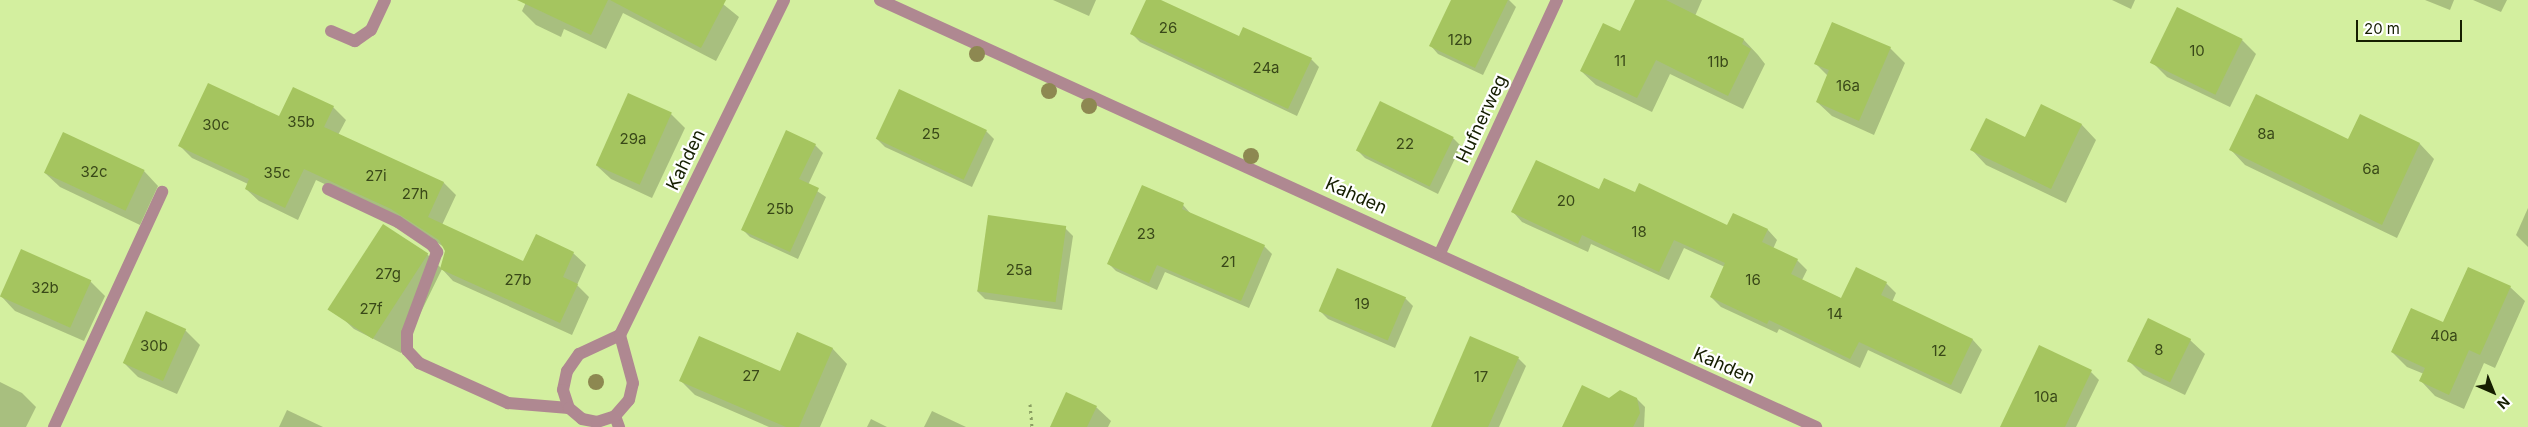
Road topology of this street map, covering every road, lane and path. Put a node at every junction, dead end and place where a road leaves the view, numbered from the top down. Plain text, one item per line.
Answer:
1 (385, 0) edge
2 (784, 0) edge
3 (880, 0) edge
4 (1557, 0) edge
5 (331, 31) dead end
6 (328, 189) dead end
7 (162, 192) dead end
8 (1440, 253) junction
9 (620, 335) junction
10 (1030, 404) dead end
11 (569, 408) junction
12 (617, 422) edge
13 (54, 427) edge
14 (1032, 427) edge
15 (1816, 427) edge

1 - 5 street
2 - 9 street, Kahden
3 - 8 street, Kahden
4 - 8 street, Hufnerweg
6 - 11 street
7 - 13 street
8 - 15 street, Kahden
9 - 11 street
9 - 12 street
10 - 14 path
11 - 12 street

